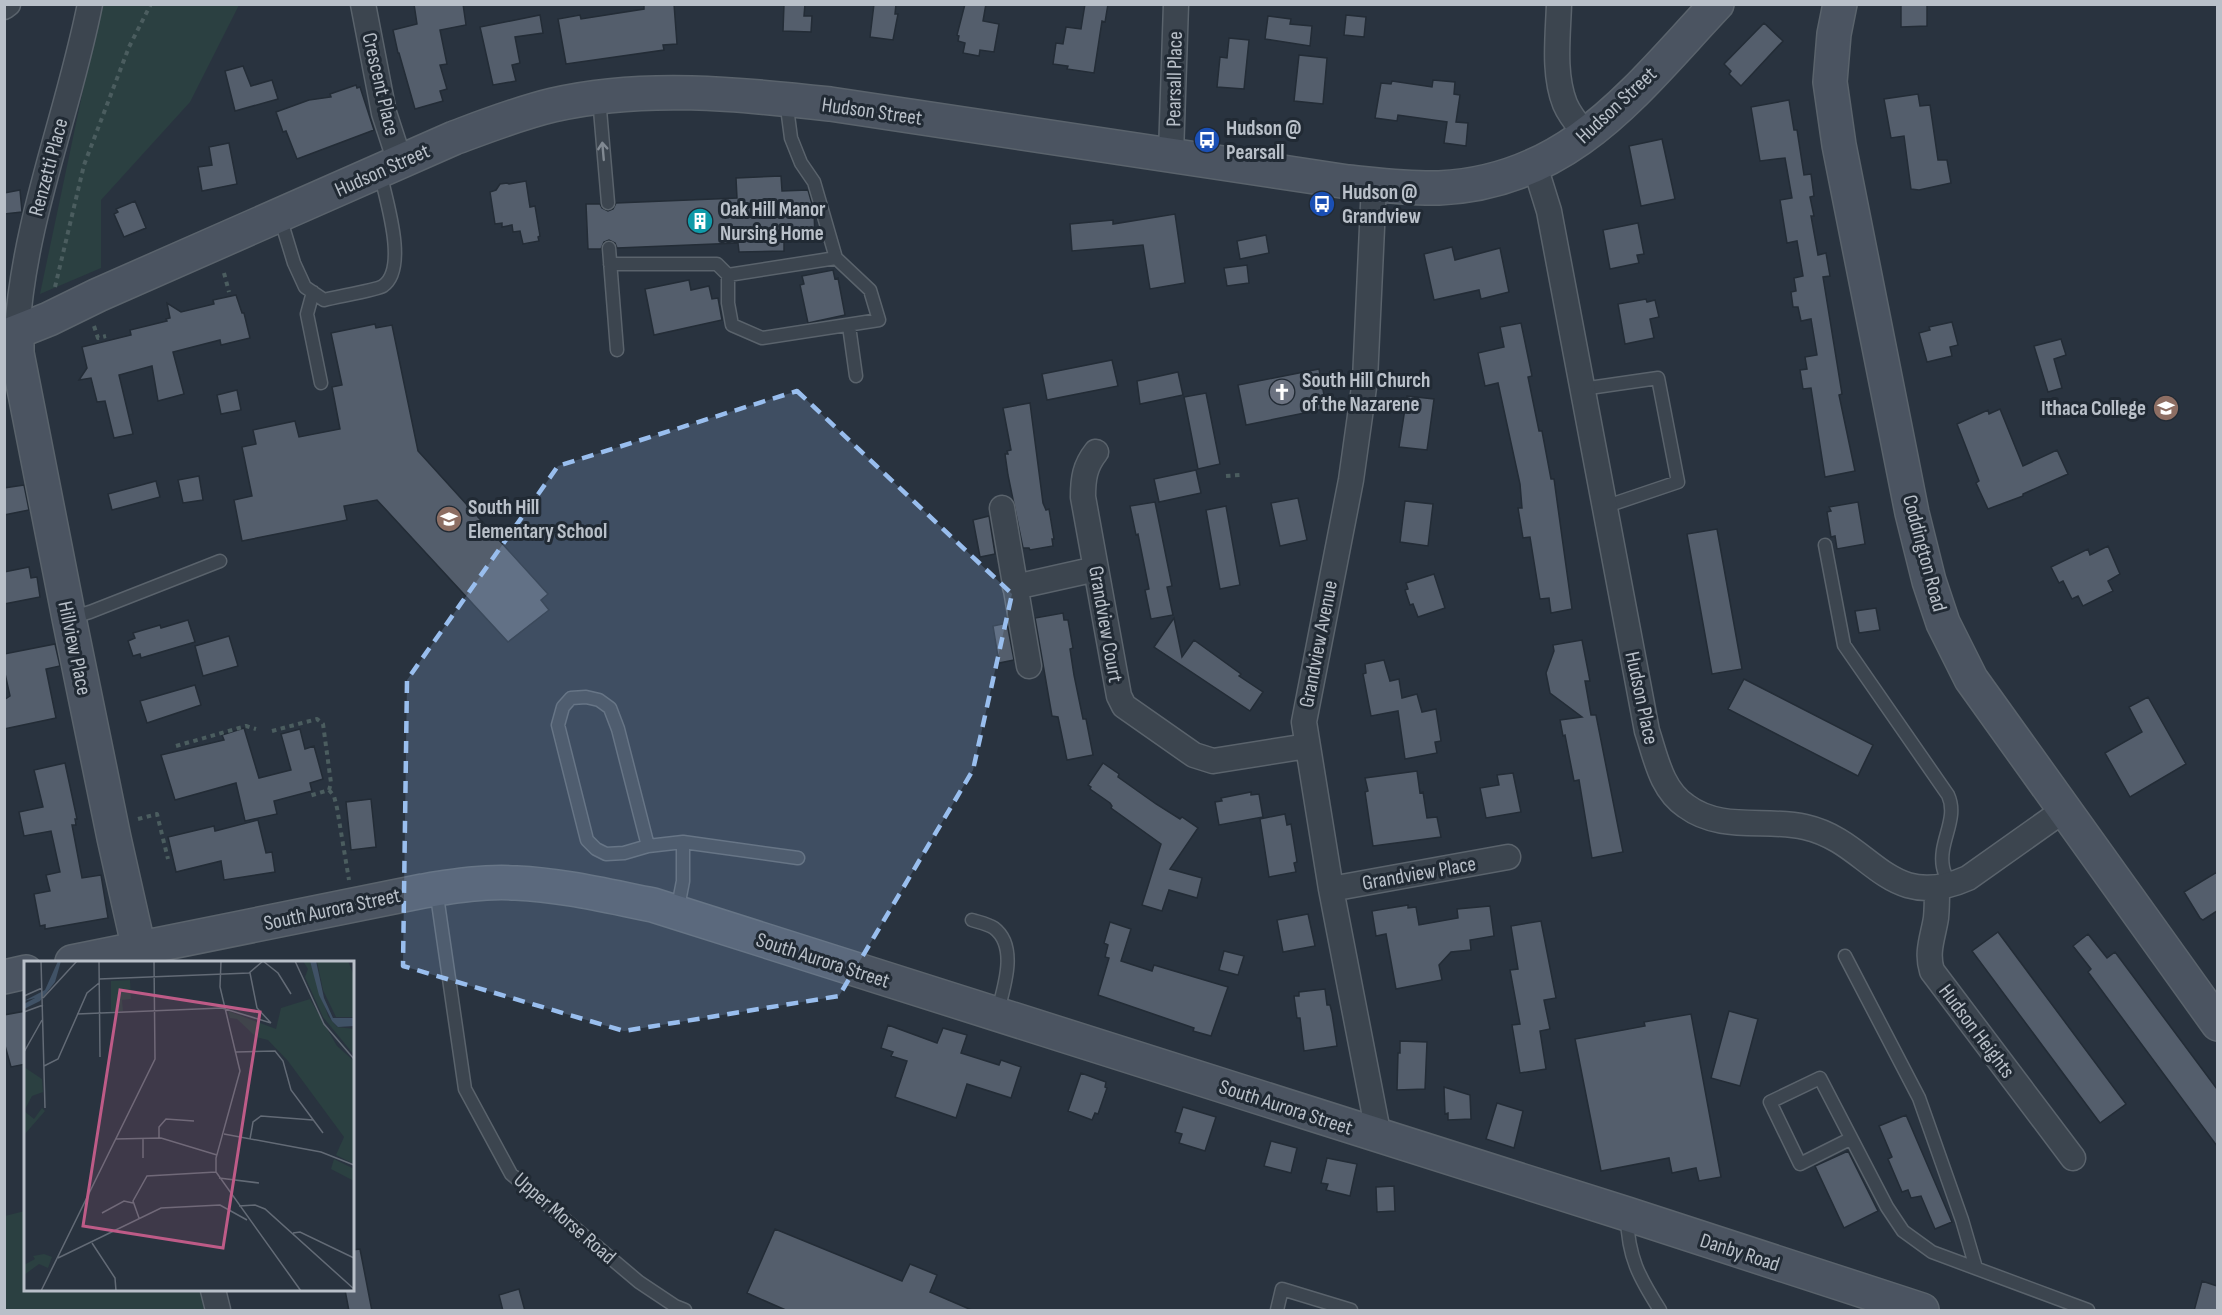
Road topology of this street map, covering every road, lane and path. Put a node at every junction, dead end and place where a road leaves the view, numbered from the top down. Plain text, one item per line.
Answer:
1 (90, 4) edge
2 (151, 4) edge
3 (363, 4) edge
4 (1176, 4) edge
5 (1559, 4) edge
6 (1717, 4) edge
7 (1840, 4) edge
8 (599, 98) junction
9 (785, 99) junction
10 (1587, 136) junction
11 (1172, 154) junction
12 (1535, 166) junction
13 (390, 167) junction
14 (1374, 184) junction
15 (608, 203) dead end
16 (280, 216) junction
17 (609, 248) dead end
18 (836, 258) junction
19 (610, 264) junction
20 (224, 273) dead end
21 (728, 275) junction
22 (229, 291) dead end
23 (313, 292) junction
24 (53, 294) dead end
25 (94, 326) dead end
26 (849, 326) junction
27 (10, 334) edge
28 (106, 336) dead end
29 (617, 350) dead end
30 (856, 376) dead end
31 (321, 383) dead end
32 (1582, 389) junction
33 (1096, 452) dead end
34 (1240, 475) dead end
35 (1226, 476) dead end
36 (1604, 507) junction
37 (1002, 508) dead end
38 (1825, 545) dead end
39 (220, 561) dead end
40 (1096, 569) junction
41 (1015, 587) junction
42 (69, 618) junction
43 (1029, 666) dead end
44 (256, 729) dead end
45 (272, 731) dead end
46 (176, 746) dead end
47 (1307, 746) junction
48 (329, 790) junction
49 (309, 796) dead end
50 (2064, 810) junction
51 (138, 819) dead end
52 (684, 842) junction
53 (648, 846) junction
54 (1508, 857) dead end
55 (798, 858) dead end
56 (168, 859) dead end
57 (349, 880) dead end
58 (1944, 887) junction
59 (436, 889) junction
60 (1331, 889) junction
61 (677, 913) junction
62 (972, 920) dead end
63 (140, 956) edge
64 (1845, 956) dead end
65 (91, 961) edge
66 (24, 972) edge
67 (4, 977) edge
68 (997, 1015) junction
69 (2217, 1024) edge
70 (1379, 1137) junction
71 (1850, 1139) junction
72 (2073, 1158) dead end
73 (1557, 1193) joint
74 (1627, 1214) junction
75 (1976, 1268) junction
76 (213, 1291) edge
77 (218, 1311) edge
78 (685, 1311) edge
79 (1277, 1311) edge
80 (1351, 1311) edge
81 (1660, 1311) edge
82 (1922, 1311) edge
83 (2088, 1311) edge

1 - 27 street, Renzetti Place
2 - 24 path
3 - 13 street, Crescent Place
4 - 11 street, Pearsall Place
5 - 10 street
6 - 10 street, Hudson Street
7 - 50 street, Coddington Road
8 - 9 street, Hudson Street
8 - 13 street, Hudson Street
15 -> 8 lane
9 - 11 street, Hudson Street
9 - 18 lane
10 - 12 street, Hudson Street
11 - 14 street, Hudson Street
12 - 14 street, Hudson Street
12 - 32 street, Hudson Place
13 - 16 street, Hudson Street
13 - 23 lane
14 - 47 street, Grandview Avenue
16 - 23 lane
16 - 27 street, Hudson Street
17 - 19 lane
18 - 21 lane
18 - 26 lane
19 - 21 lane
19 - 29 lane
20 - 22 path
21 - 26 lane
23 - 31 lane
25 - 28 path
26 - 30 lane
27 - 42 street, Hillview Place
32 - 36 street, Hudson Place
32 - 36 lane
33 - 40 street, Grandview Court
34 - 35 path
36 - 58 street, Hudson Place
37 - 41 street
38 - 58 lane
39 - 42 lane
40 - 41 street
40 - 47 street, Grandview Court
41 - 43 street
42 - 63 street, Hillview Place
44 - 46 path
45 - 48 path
47 - 60 street, Grandview Avenue
48 - 49 path
48 - 57 path
50 - 58 street
50 - 69 street, Coddington Road
51 - 56 path
52 - 53 lane
52 - 55 lane
52 - 61 lane
53 - 53 lane
54 - 60 street, Grandview Place
58 - 72 street, Hudson Heights
59 - 61 street, South Aurora Street
59 - 63 street, South Aurora Street
59 - 78 lane, Upper Morse Road
60 - 70 street, Grandview Avenue
61 - 68 street, South Aurora Street
62 - 68 lane
63 - 65 street, South Aurora Street
64 - 75 lane
66 - 67 street
68 - 70 street, South Aurora Street
70 - 73 street, South Aurora Street
71 - 71 lane
71 - 75 lane
73 - 74 street, Danby Road
74 - 81 lane
74 - 82 street, Danby Road
75 - 83 lane
76 - 77 street
79 - 80 lane

